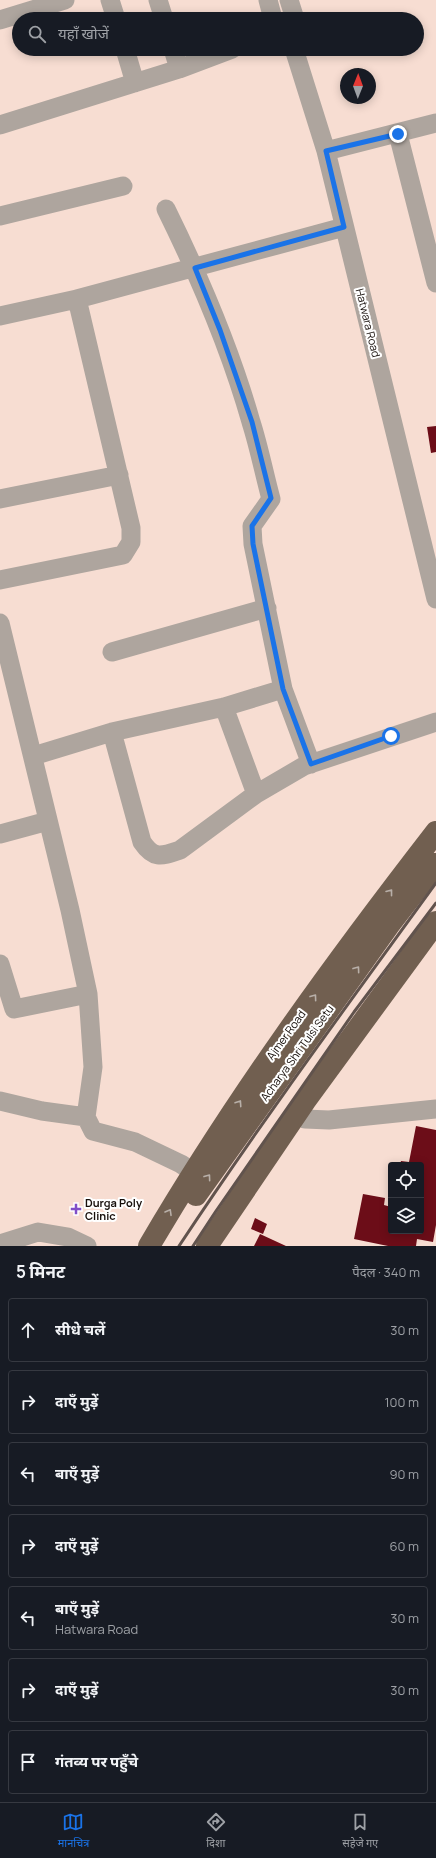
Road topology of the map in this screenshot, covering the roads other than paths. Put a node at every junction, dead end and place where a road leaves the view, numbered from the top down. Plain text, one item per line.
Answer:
1 (65, 0) edge
2 (110, 0) edge
3 (158, 0) edge
4 (268, 0) edge
5 (289, 0) edge
6 (26, 12) edge
7 (114, 12) edge
8 (162, 12) edge
9 (271, 12) edge
10 (293, 12) edge
11 (12, 16) edge
12 (0, 20) edge
13 (127, 56) edge
14 (175, 56) edge
15 (214, 56) edge
16 (295, 56) edge
17 (180, 69) junction
18 (136, 83) junction
19 (436, 123) edge
20 (0, 125) edge
21 (398, 134) junction
22 (326, 151) junction
23 (124, 186) dead end
24 (166, 209) dead end
25 (0, 216) edge
26 (344, 227) junction
27 (195, 268) junction
28 (436, 283) edge
29 (77, 299) junction
30 (0, 316) edge
31 (119, 475) junction
32 (0, 499) edge
33 (0, 580) edge
34 (436, 599) edge
35 (267, 608) junction
36 (0, 623) edge
37 (112, 652) dead end
38 (283, 689) junction
39 (224, 707) junction
40 (436, 722) edge
41 (112, 732) junction
42 (33, 756) junction
43 (311, 764) junction
44 (256, 794) junction
45 (48, 821) junction
46 (436, 832) edge
47 (0, 834) edge
48 (436, 864) edge
49 (436, 922) edge
50 (436, 939) edge
51 (0, 964) edge
52 (88, 994) junction
53 (0, 1101) edge
54 (436, 1109) edge
55 (86, 1117) junction
56 (305, 1119) junction
57 (193, 1172) junction
58 (0, 1244) edge
59 (87, 1246) edge
60 (149, 1246) edge
61 (166, 1246) edge
62 (207, 1246) edge
63 (219, 1246) edge

1 - 6 street
2 - 7 street
3 - 8 street
4 - 9 street
5 - 10 street
11 - 12 street
13 - 18 street
14 - 17 street
15 - 17 street
16 - 22 street, Hatwara Road
17 - 18 street
18 - 20 street
19 - 21 street
21 - 22 street
21 - 28 street
22 - 26 street, Hatwara Road
23 - 25 street
24 - 27 street
26 - 27 street
26 - 34 street, Hatwara Road
27 - 29 street
27 - 35 street
29 - 30 street
29 - 31 street
31 - 32 street
31 - 33 street
35 - 37 street
35 - 38 street
36 - 42 street
38 - 39 street
38 - 43 street
39 - 41 street
39 - 44 street
40 - 43 street
41 - 42 street
41 - 44 street
42 - 45 street
43 - 44 street
45 - 47 street
45 - 52 street
57 -> 46 highway, Ajmer Road
61 -> 48 highway, Acharya Shri Tulsi Setu
49 - 62 highway
50 - 56 highway
51 - 52 street
52 - 55 street
53 - 55 street
54 - 56 street
55 - 57 street
56 - 63 highway
60 -> 57 highway, Ajmer Road
58 - 59 street

